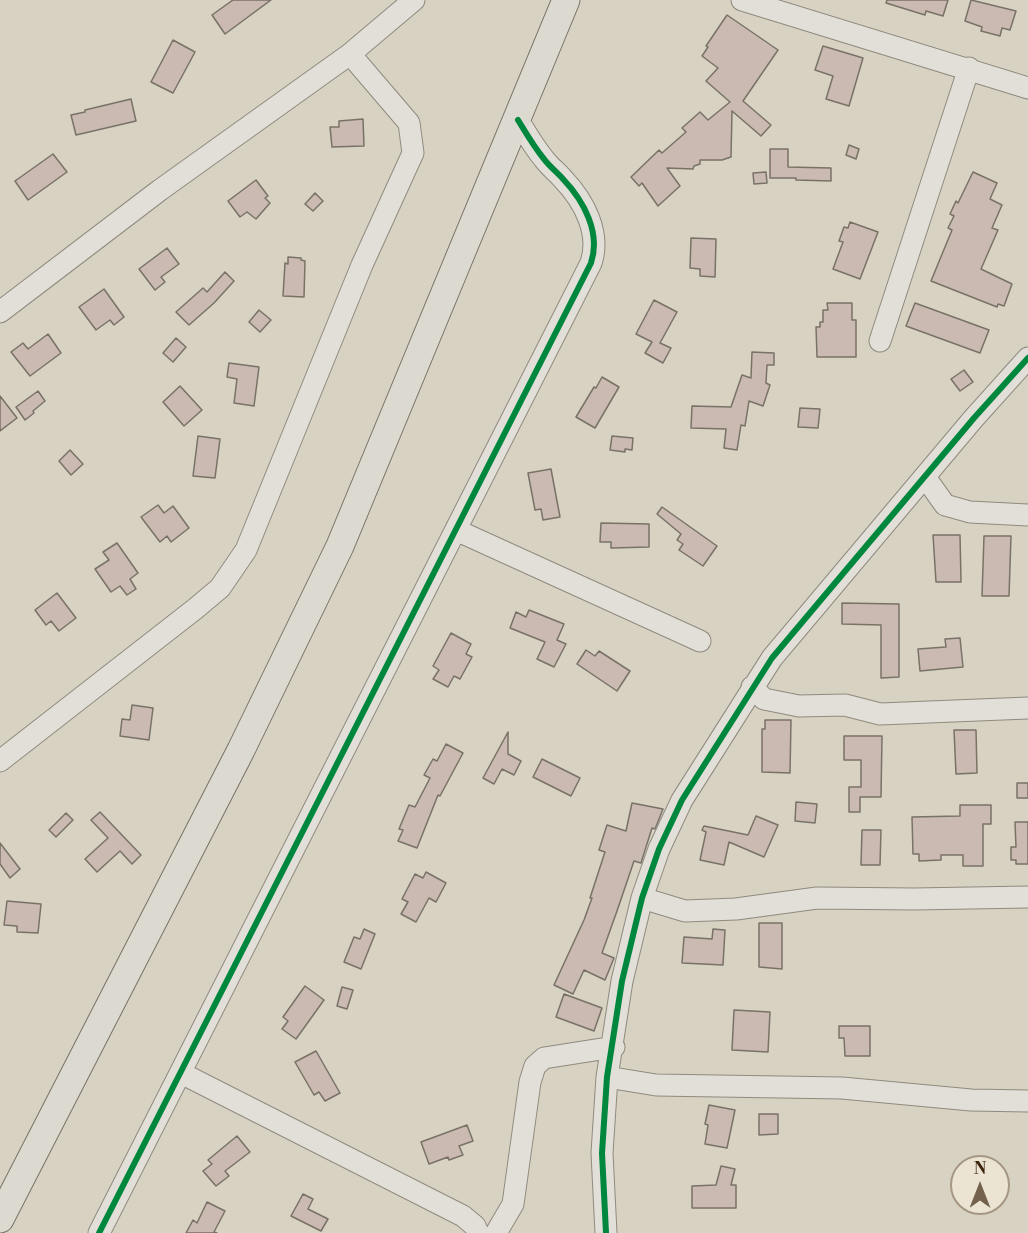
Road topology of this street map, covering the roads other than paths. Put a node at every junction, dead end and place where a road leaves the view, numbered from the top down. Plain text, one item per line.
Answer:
1 (414, 0) edge
2 (566, 0) edge
3 (742, 0) edge
4 (350, 54) junction
5 (969, 68) junction
6 (1028, 88) edge
7 (518, 120) junction
8 (0, 312) edge
9 (880, 342) dead end
10 (1028, 358) edge
11 (925, 477) junction
12 (1028, 515) edge
13 (456, 530) junction
14 (700, 641) dead end
15 (752, 687) junction
16 (1028, 708) edge
17 (0, 761) edge
18 (1028, 897) edge
19 (642, 898) junction
20 (614, 1047) junction
21 (181, 1072) junction
22 (607, 1077) junction
23 (1028, 1101) edge
24 (0, 1219) edge
25 (99, 1233) edge
26 (478, 1233) edge
27 (496, 1233) edge
28 (606, 1233) edge

1 - 4 street
2 - 7 main road
3 - 5 street
4 - 8 street
4 - 17 street
5 - 6 street
5 - 9 street
7 - 13 street
7 - 24 main road
10 - 11 street
11 - 12 street
11 - 15 street
13 - 14 street
13 - 21 street
15 - 16 street
15 - 19 street
18 - 19 street
19 - 20 street
20 - 22 street
20 - 27 street
21 - 25 street
21 - 26 street
22 - 23 street
22 - 28 street

